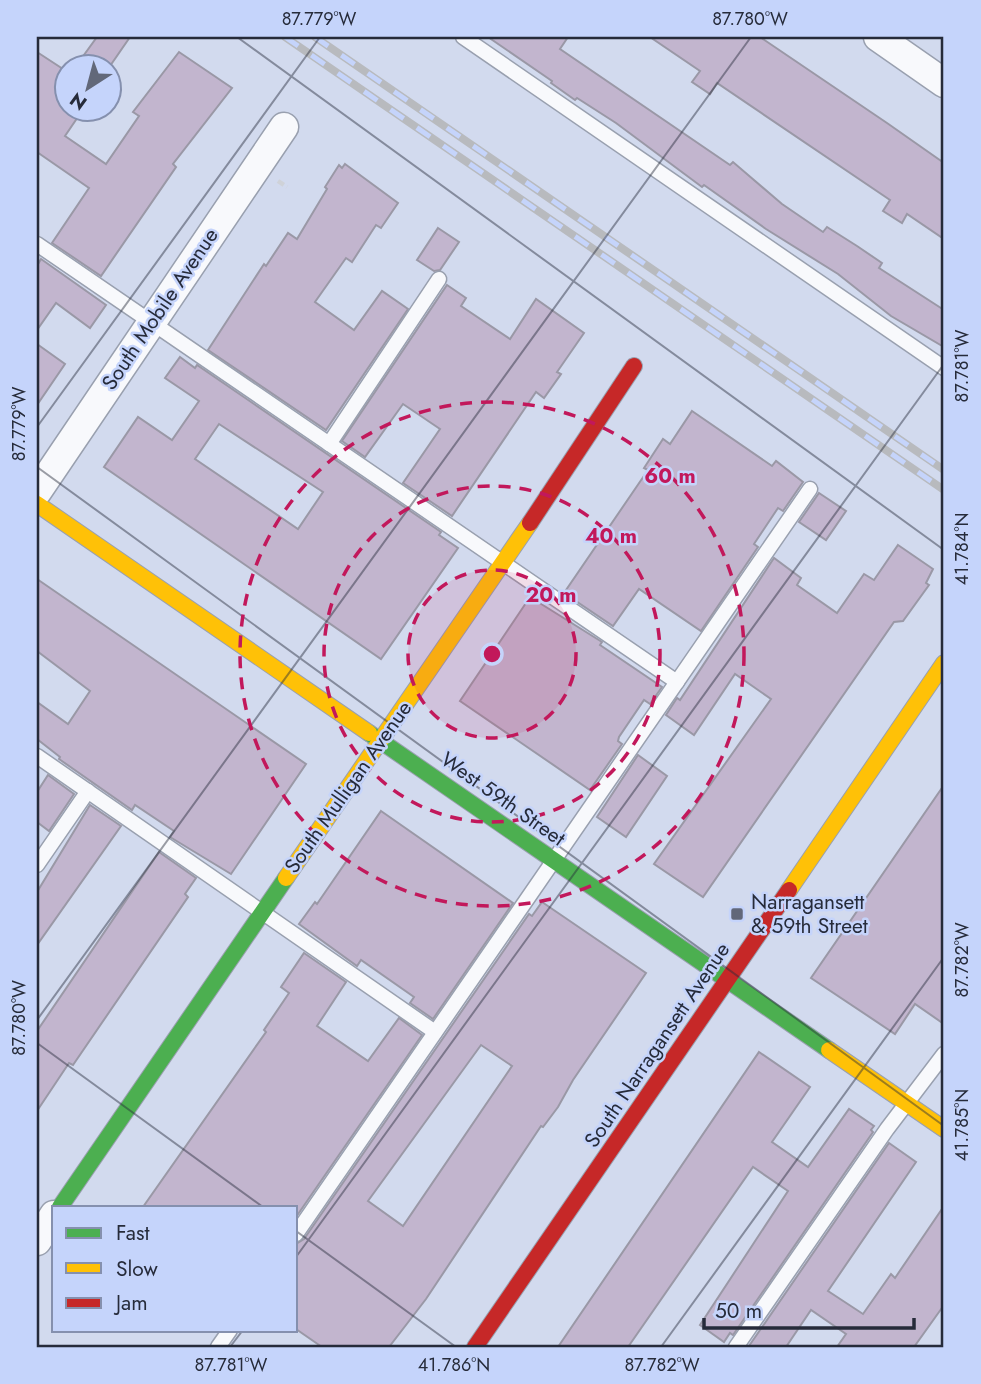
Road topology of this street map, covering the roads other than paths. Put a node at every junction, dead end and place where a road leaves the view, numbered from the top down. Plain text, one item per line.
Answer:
1 (463, 37) edge
2 (878, 37) edge
3 (944, 83) edge
4 (284, 127) dead end
5 (37, 244) edge
6 (439, 279) dead end
7 (151, 323) junction
8 (634, 366) dead end
9 (944, 368) edge
10 (329, 444) junction
11 (810, 489) dead end
12 (37, 492) edge
13 (37, 503) edge
14 (503, 563) junction
15 (944, 663) edge
16 (677, 682) junction
17 (938, 686) edge
18 (380, 740) junction
19 (37, 756) edge
20 (88, 791) junction
21 (555, 861) junction
22 (37, 865) edge
23 (262, 913) junction
24 (728, 979) junction
25 (435, 1031) junction
26 (944, 1054) edge
27 (907, 1103) junction
28 (944, 1129) edge
29 (61, 1206) edge
30 (52, 1218) edge
31 (298, 1231) edge
32 (37, 1241) edge
33 (229, 1332) edge
34 (218, 1347) edge
35 (475, 1347) edge
36 (736, 1347) edge

1 - 9 lane
2 - 3 street
4 - 7 street, South Mobile Avenue
5 - 7 lane
6 - 10 lane
7 - 10 lane
7 - 12 street, South Mobile Avenue
8 - 14 street, South Mulligan Avenue
10 - 14 lane
11 - 16 lane
13 - 18 street, West 59th Street
14 - 16 lane
14 - 18 street, South Mulligan Avenue
15 - 17 street, South Narragansett Avenue
16 - 21 lane
17 - 24 street, South Narragansett Avenue
18 - 21 street, West 59th Street
18 - 23 street, South Mulligan Avenue
19 - 20 lane
20 - 22 lane
20 - 23 lane
21 - 24 street, West 59th Street
21 - 25 lane
23 - 25 lane
23 - 29 street, South Mulligan Avenue
24 - 27 street, West 59th Street
24 - 35 street, South Narragansett Avenue
25 - 31 lane
26 - 27 lane
27 - 28 street, West 59th Street
27 - 36 lane
30 - 32 street
33 - 34 lane

